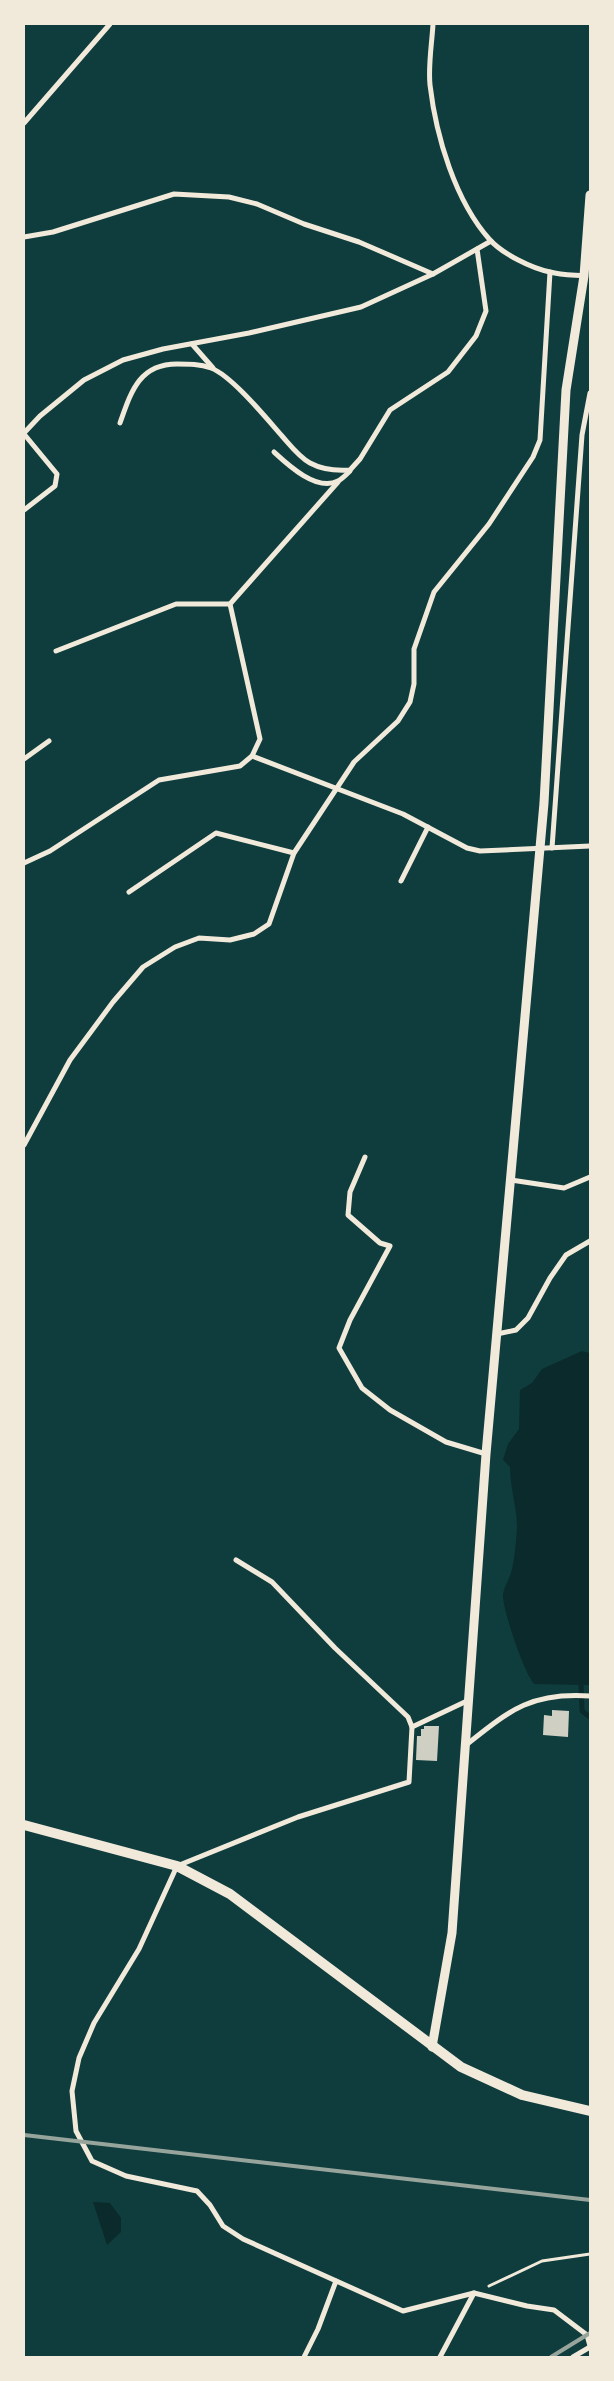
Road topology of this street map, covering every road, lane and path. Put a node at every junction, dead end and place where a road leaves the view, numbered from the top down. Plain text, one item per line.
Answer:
1 (110, 24) edge
2 (433, 24) edge
3 (24, 123) edge
4 (590, 195) edge
5 (24, 238) edge
6 (491, 241) junction
7 (477, 249) junction
8 (550, 272) junction
9 (433, 274) junction
10 (587, 276) edge
11 (192, 344) junction
12 (213, 368) junction
13 (590, 393) edge
14 (120, 423) dead end
15 (24, 434) edge
16 (274, 452) dead end
17 (350, 470) junction
18 (338, 482) junction
19 (24, 510) edge
20 (230, 604) junction
21 (56, 651) dead end
22 (49, 741) dead end
23 (252, 756) junction
24 (24, 759) edge
25 (336, 787) junction
26 (428, 827) junction
27 (590, 846) edge
28 (552, 848) junction
29 (540, 849) junction
30 (294, 853) junction
31 (24, 863) edge
32 (401, 881) dead end
33 (129, 892) dead end
34 (24, 1145) edge
35 (365, 1157) dead end
36 (590, 1176) edge
37 (510, 1180) junction
38 (590, 1241) edge
39 (497, 1334) junction
40 (486, 1454) junction
41 (236, 1560) dead end
42 (588, 1696) edge
43 (469, 1700) junction
44 (412, 1727) junction
45 (466, 1744) junction
46 (24, 1825) edge
47 (177, 1866) junction
48 (432, 2047) junction
49 (590, 2111) edge
50 (590, 2254) edge
51 (336, 2282) junction
52 (474, 2293) junction
53 (590, 2346) edge
54 (304, 2357) edge
55 (440, 2357) edge
56 (572, 2357) edge

1 - 3 street
2 - 6 street
4 - 10 street
5 - 9 street
6 - 7 street
6 - 8 street
7 - 9 street
7 - 17 street
8 - 10 street
8 - 25 street
9 - 11 street
10 - 29 street
11 - 12 street
11 - 15 street
12 - 14 street
12 - 17 street
13 - 28 street
15 - 19 street
16 - 18 street
17 - 18 street
18 - 20 street
20 - 21 street
20 - 23 street
22 - 24 street
23 - 25 street
23 - 31 street
25 - 26 street
25 - 30 street
26 - 29 street
26 - 32 street
27 - 28 street
28 - 29 street
29 - 37 street
30 - 33 street
30 - 34 street
35 - 40 street
36 - 37 street
37 - 39 street
38 - 39 street
39 - 40 street
40 - 43 street
41 - 44 street
42 - 45 street
43 - 44 street
43 - 45 street
44 - 47 street
45 - 48 street
46 - 47 main road
47 - 48 main road
47 - 51 street
48 - 49 main road
50 - 52 path
51 - 52 street
51 - 54 street
52 - 53 street
52 - 55 street
53 - 56 street

